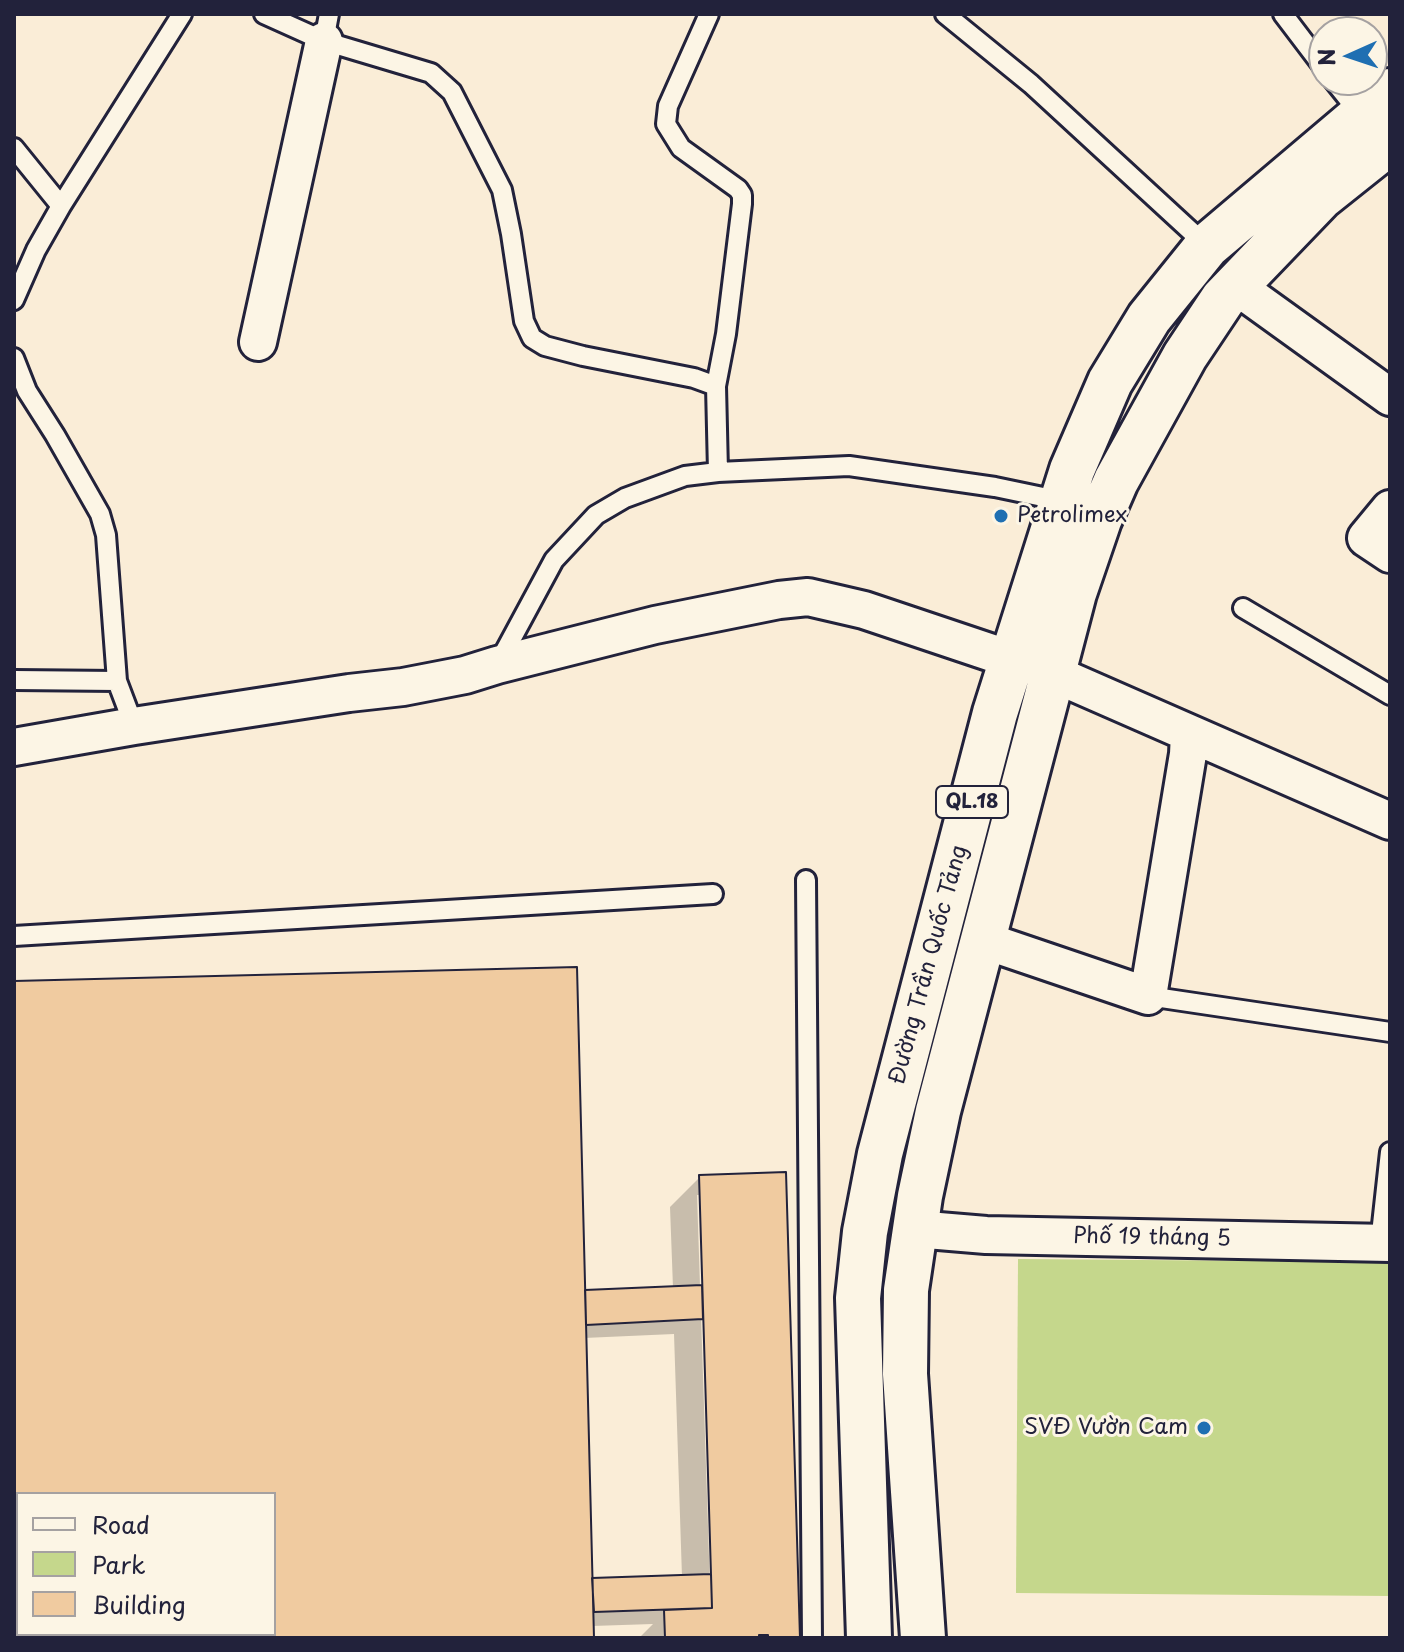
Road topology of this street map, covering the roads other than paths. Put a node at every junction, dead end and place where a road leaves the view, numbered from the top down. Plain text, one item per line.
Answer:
1 (182, 14) edge
2 (264, 14) edge
3 (709, 14) edge
4 (945, 14) edge
5 (1283, 14) edge
6 (326, 28) edge
7 (1308, 47) edge
8 (1354, 96) edge
9 (1380, 116) edge
10 (14, 148) edge
11 (61, 206) junction
12 (1207, 246) junction
13 (1236, 286) junction
14 (14, 300) edge
15 (258, 342) dead end
16 (14, 358) edge
17 (716, 386) junction
18 (1390, 397) edge
19 (718, 472) junction
20 (1062, 501) junction
21 (1390, 509) edge
22 (1390, 554) edge
23 (1243, 608) dead end
24 (497, 665) junction
25 (1032, 666) junction
26 (14, 680) edge
27 (117, 681) junction
28 (1390, 695) edge
29 (134, 726) junction
30 (1189, 733) junction
31 (14, 747) edge
32 (1390, 821) edge
33 (806, 880) dead end
34 (713, 894) dead end
35 (14, 936) edge
36 (983, 940) junction
37 (1148, 996) junction
38 (1390, 1032) edge
39 (1390, 1152) edge
40 (915, 1229) junction
41 (1385, 1243) edge
42 (812, 1638) edge
43 (869, 1638) edge
44 (923, 1638) edge

1 - 11 lane
2 - 6 lane
3 - 17 lane
4 - 12 lane
5 - 7 lane
6 - 15 street
6 - 17 lane
8 - 9 lane
9 - 12 highway, Đường Trần Quốc Tảng / QL.18
9 - 13 highway, Đường Trần Quốc Tảng / QL.18
10 - 11 lane
11 - 14 lane
12 - 20 highway, Đường Trần Quốc Tảng / QL.18
13 - 18 street
13 - 25 highway, Đường Trần Quốc Tảng / QL.18
16 - 27 lane
17 - 19 lane
19 - 20 lane
19 - 24 lane
20 - 25 highway, Đường Trần Quốc Tảng / QL.18
21 - 22 street
23 - 28 lane
24 - 25 street
24 - 29 street
25 - 30 street
25 - 36 highway, Đường Trần Quốc Tảng / QL.18
25 - 43 highway, Đường Trần Quốc Tảng / QL.18
26 - 27 lane
27 - 29 lane
29 - 31 street
30 - 32 street
30 - 37 street
33 - 42 lane
34 - 35 lane
36 - 37 street
36 - 40 highway, Đường Trần Quốc Tảng / QL.18
37 - 38 lane
39 - 41 lane
40 - 41 street, Phố 19 tháng 5
40 - 44 highway, Đường Trần Quốc Tảng / QL.18

